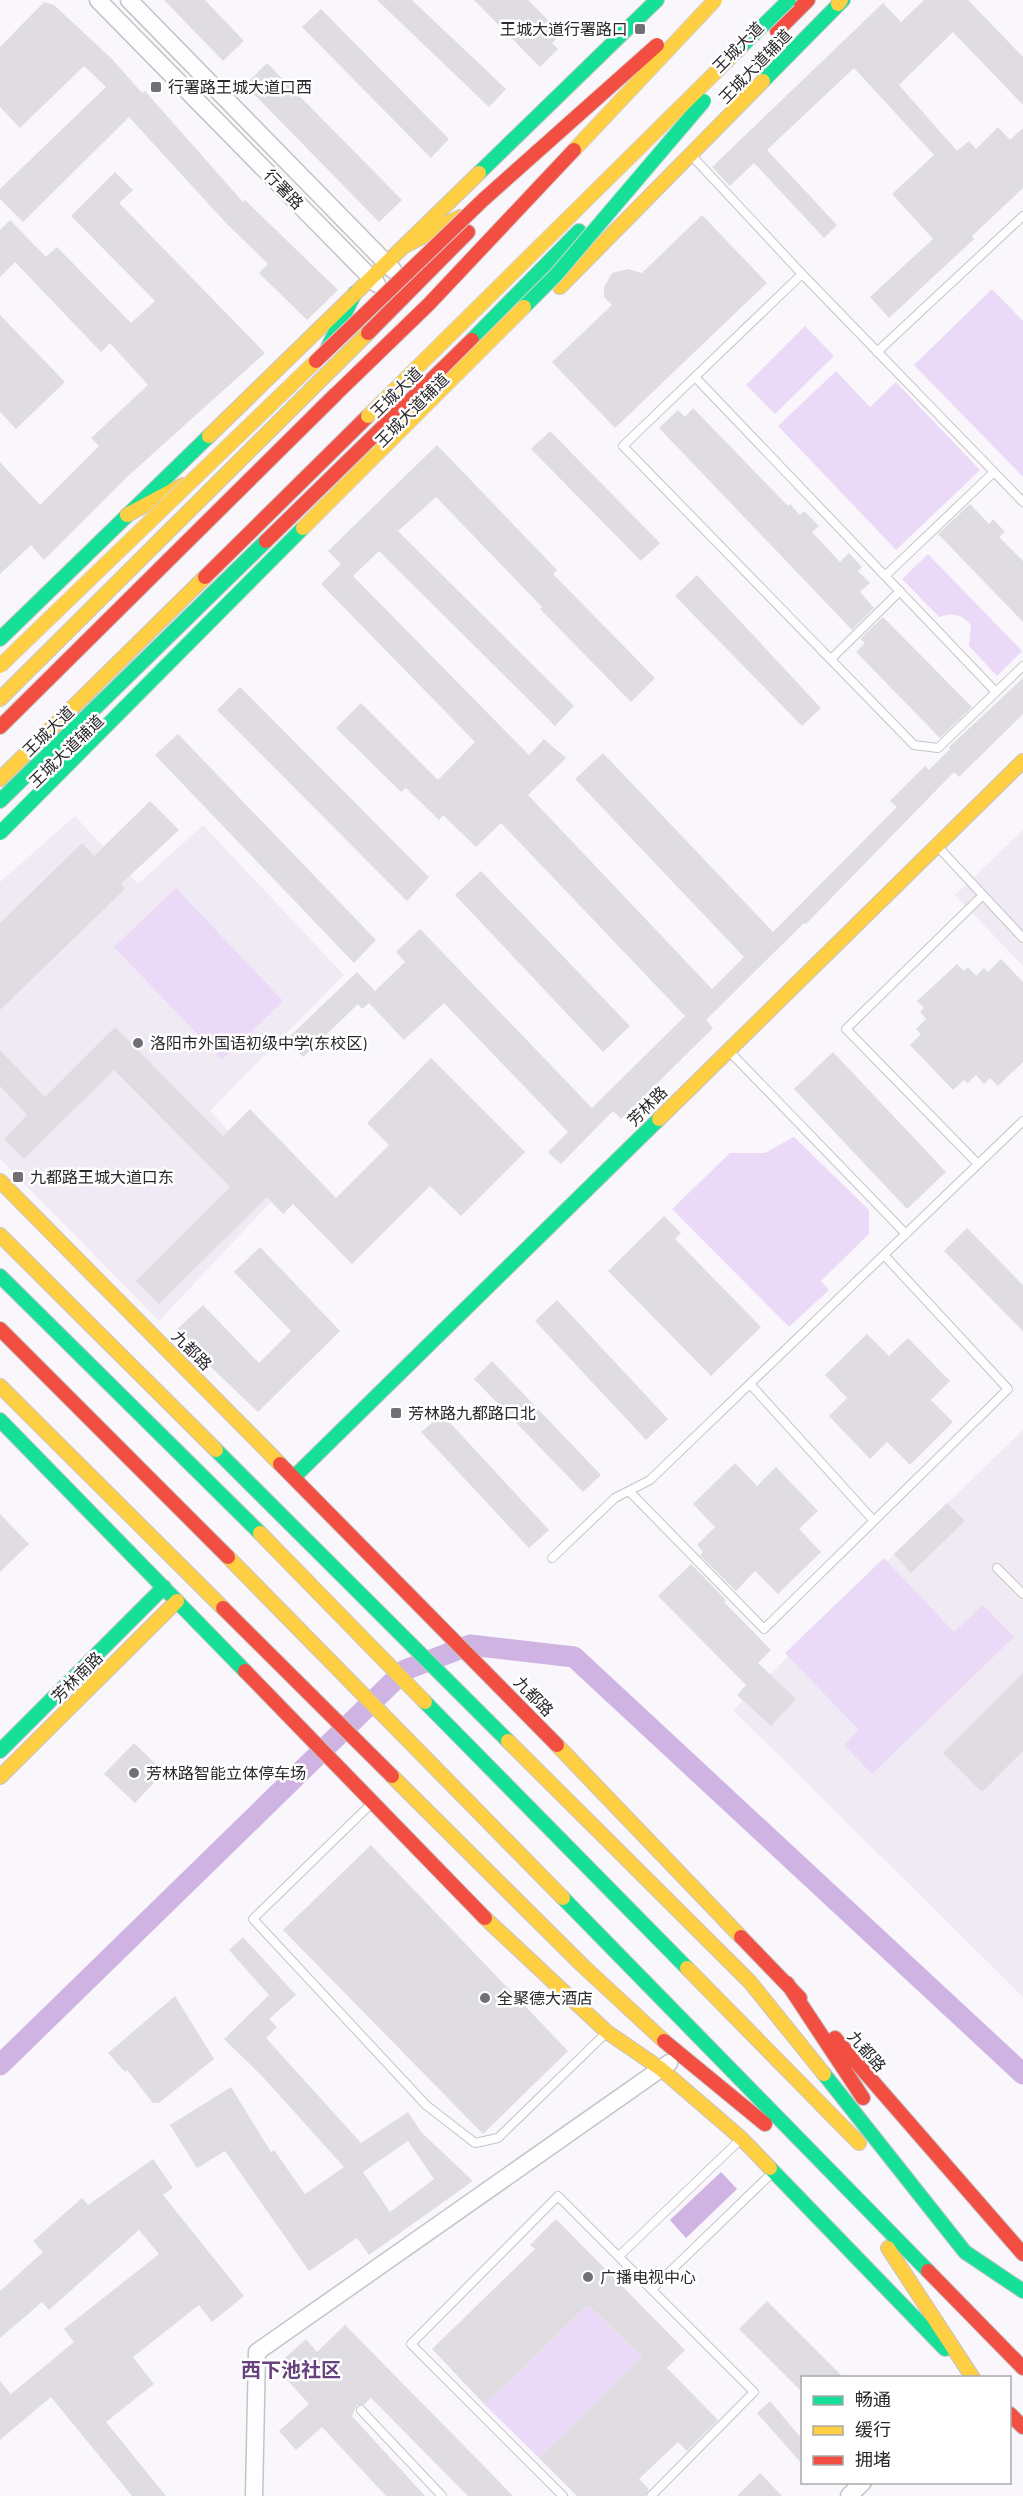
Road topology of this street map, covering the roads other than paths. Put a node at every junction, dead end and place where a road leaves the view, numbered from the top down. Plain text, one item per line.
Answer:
1 (99, 0) edge
2 (129, 0) edge
3 (657, 0) edge
4 (700, 0) edge
5 (706, 0) edge
6 (715, 0) edge
7 (789, 0) edge
8 (808, 0) edge
9 (841, 1) edge
10 (749, 59) dead end
11 (716, 93) dead end
12 (692, 156) junction
13 (507, 193) junction
14 (1023, 216) edge
15 (403, 247) junction
16 (387, 263) junction
17 (801, 274) junction
18 (371, 278) junction
19 (412, 289) junction
20 (355, 293) junction
21 (397, 304) junction
22 (464, 348) junction
23 (877, 352) junction
24 (449, 363) junction
25 (480, 366) junction
26 (695, 377) junction
27 (465, 381) junction
28 (301, 402) junction
29 (255, 447) junction
30 (994, 472) junction
31 (1023, 502) edge
32 (127, 515) junction
33 (885, 576) junction
34 (900, 591) junction
35 (0, 639) edge
36 (831, 659) junction
37 (0, 666) edge
38 (1023, 666) edge
39 (996, 692) junction
40 (0, 699) edge
41 (0, 728) edge
42 (1023, 761) edge
43 (0, 779) edge
44 (1023, 779) edge
45 (44, 796) junction
46 (0, 801) edge
47 (0, 822) edge
48 (0, 833) edge
49 (0, 838) edge
50 (941, 850) junction
51 (983, 895) junction
52 (1023, 938) edge
53 (732, 1054) junction
54 (1023, 1121) edge
55 (978, 1164) junction
56 (0, 1181) edge
57 (906, 1234) junction
58 (0, 1235) edge
59 (884, 1255) junction
60 (0, 1276) edge
61 (0, 1329) edge
62 (750, 1384) junction
63 (0, 1386) edge
64 (0, 1420) edge
65 (300, 1481) junction
66 (629, 1491) junction
67 (874, 1521) junction
68 (552, 1558) dead end
69 (997, 1568) dead end
70 (164, 1587) junction
71 (1023, 1594) edge
72 (177, 1601) junction
73 (0, 1751) edge
74 (0, 1777) edge
75 (373, 1803) junction
76 (787, 1983) junction
77 (607, 2032) junction
78 (680, 2055) junction
79 (661, 2069) junction
80 (741, 2138) junction
81 (773, 2172) junction
82 (854, 2195) junction
83 (965, 2252) junction
84 (1023, 2254) edge
85 (619, 2256) junction
86 (652, 2289) junction
87 (1023, 2291) edge
88 (1015, 2303) dead end
89 (1023, 2368) edge
90 (971, 2376) edge
91 (972, 2376) edge
92 (361, 2410) dead end
93 (1011, 2415) edge
94 (1023, 2427) edge
95 (861, 2484) edge
96 (254, 2496) edge
97 (442, 2496) edge
98 (564, 2496) edge
99 (651, 2496) edge
100 (849, 2496) edge

1 - 18 street, 行署路
2 - 16 street, 行署路
3 - 15 main road
4 - 13 main road
5 - 37 main road, bridge
6 - 41 main road, bridge
7 - 43 main road, 王城大道, bridge
7 - 48 main road, bridge
8 - 10 main road, 王城大道
9 - 12 main road, 王城大道辅道
11 - 22 main road, 王城大道
12 - 17 lane
12 - 25 main road, 王城大道辅道
13 - 15 main road
13 - 19 main road
14 - 23 lane
15 - 16 main road
16 - 18 main road
16 - 19 street, 行署路
17 - 23 lane
17 - 26 lane
18 - 20 main road
18 - 21 street, 行署路
19 - 21 main road
19 - 22 street, 行署路
20 - 28 main road
20 - 32 main road
21 - 24 street, 行署路
21 - 28 main road
22 - 24 main road, 王城大道
22 - 25 street, 行署路
23 - 30 lane
24 - 27 street, 行署路
24 - 46 main road, 王城大道
25 - 27 main road, 王城大道辅道
26 - 33 lane
26 - 36 lane
27 - 45 main road, 王城大道辅道
28 - 29 main road
29 - 32 main road
29 - 40 main road
30 - 31 lane
30 - 33 lane
32 - 35 main road
33 - 34 lane
34 - 36 lane
34 - 39 lane
36 - 39 lane
38 - 39 lane
42 - 50 main road, 芳林路
44 - 50 main road, 芳林路
45 - 47 main road
45 - 49 main road, 王城大道辅道
50 - 51 lane
50 - 53 main road, 芳林路
51 - 52 lane
51 - 55 lane
53 - 57 lane
53 - 65 main road, 芳林路
54 - 55 lane
55 - 57 lane
56 - 65 main road, 九都路
57 - 59 lane
58 - 83 main road
59 - 62 lane
59 - 67 lane
60 - 83 main road
61 - 82 main road
62 - 66 lane
62 - 67 lane
63 - 78 main road
64 - 70 main road
65 - 76 main road, 九都路
66 - 67 lane
66 - 68 lane
69 - 71 lane
70 - 72 main road
70 - 73 main road, 芳林南路
72 - 74 main road, 芳林南路
72 - 75 main road
75 - 77 main road
75 - 77 lane
76 - 83 main road
76 - 84 main road, 九都路
77 - 79 main road
78 - 79 street
78 - 82 main road
79 - 80 main road
79 - 96 street
80 - 81 main road
80 - 85 lane
81 - 86 lane
81 - 90 main road
82 - 89 main road
82 - 91 main road
83 - 87 main road
83 - 88 main road
85 - 86 lane
85 - 98 lane
86 - 99 lane
92 - 97 lane
93 - 94 main road
95 - 100 street

